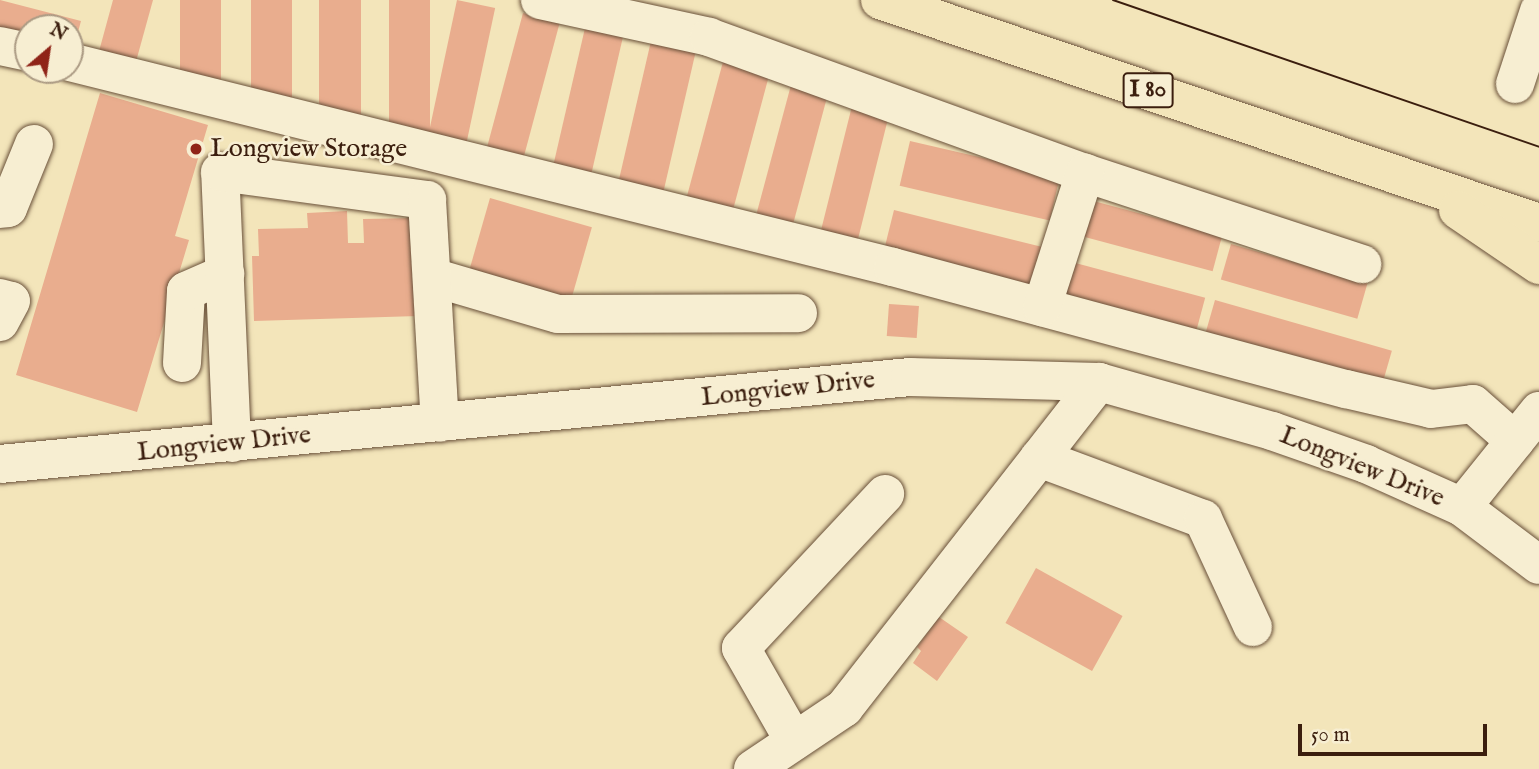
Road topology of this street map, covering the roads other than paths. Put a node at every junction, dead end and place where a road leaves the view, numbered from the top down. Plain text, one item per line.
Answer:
1 (540, 0) edge
2 (880, 0) edge
3 (1539, 11) edge
4 (84, 66) edge
5 (1515, 84) dead end
6 (34, 144) dead end
7 (1085, 173) junction
8 (1415, 182) junction
9 (0, 209) edge
10 (1539, 223) edge
11 (1362, 264) dead end
12 (1539, 265) edge
13 (225, 275) junction
14 (432, 277) junction
15 (0, 298) edge
16 (1042, 307) junction
17 (798, 313) dead end
18 (0, 322) edge
19 (182, 363) dead end
20 (1099, 383) junction
21 (1539, 411) edge
22 (440, 423) junction
23 (1515, 441) junction
24 (232, 443) junction
25 (1039, 458) junction
26 (0, 464) edge
27 (885, 494) dead end
28 (1462, 507) junction
29 (1539, 565) edge
30 (1253, 627) dead end
31 (794, 741) junction
32 (753, 769) edge

1 - 7 street
2 - 8 highway, I 80
3 - 5 street
4 - 16 street
6 - 9 street
7 - 11 street
7 - 16 street
8 - 10 highway, I 80
8 - 12 highway
13 - 14 street
13 - 19 street
13 - 24 street
14 - 17 street
14 - 22 street
15 - 18 street
16 - 23 street
20 - 22 street, Longview Drive
20 - 25 street
20 - 28 street, Longview Drive
21 - 23 street
22 - 24 street, Longview Drive
23 - 28 street
24 - 26 street, Longview Drive
25 - 30 street
25 - 31 street
27 - 31 street
28 - 29 street, Longview Drive
31 - 32 street

